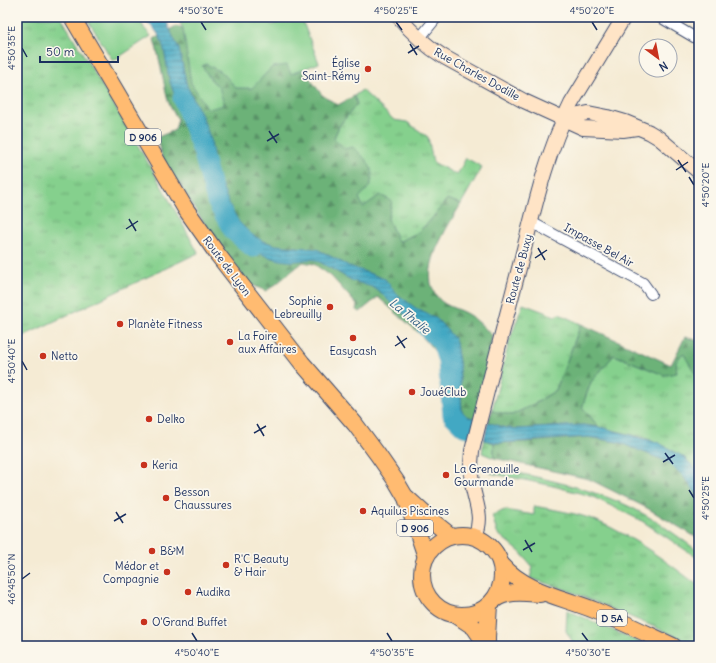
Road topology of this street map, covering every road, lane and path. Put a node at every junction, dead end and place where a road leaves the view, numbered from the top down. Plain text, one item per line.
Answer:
1 (72, 17) edge
2 (399, 17) edge
3 (437, 17) edge
4 (624, 17) edge
5 (660, 17) edge
6 (419, 39) junction
7 (699, 40) edge
8 (564, 118) junction
9 (699, 172) edge
10 (531, 222) junction
11 (652, 294) dead end
12 (406, 498) junction
13 (451, 536) junction
14 (475, 536) junction
15 (426, 557) junction
16 (502, 565) junction
17 (549, 595) junction
18 (492, 602) junction
19 (456, 615) junction
20 (487, 646) edge
21 (673, 646) edge

1 - 12 main road, Route de Lyon / D 906
2 - 6 main road, Rue Charles Dodille
3 - 6 street
4 - 8 main road, Route de Buxy
5 - 7 street
6 - 8 main road, Rue Charles Dodille
8 - 9 main road
8 - 10 main road, Route de Buxy
10 - 11 street, Impasse Bel Air
10 - 14 main road, Route de Buxy
12 - 13 main road, Route de Lyon / D 906
12 - 15 main road, Route de Lyon / D 906
13 - 14 main road
13 - 15 main road
14 - 16 main road
15 - 19 main road
16 - 17 main road, D 5A
16 - 18 main road
17 - 18 main road, D 5A
17 - 21 main road, D 5A
18 - 19 main road
18 - 20 main road
19 - 20 main road

